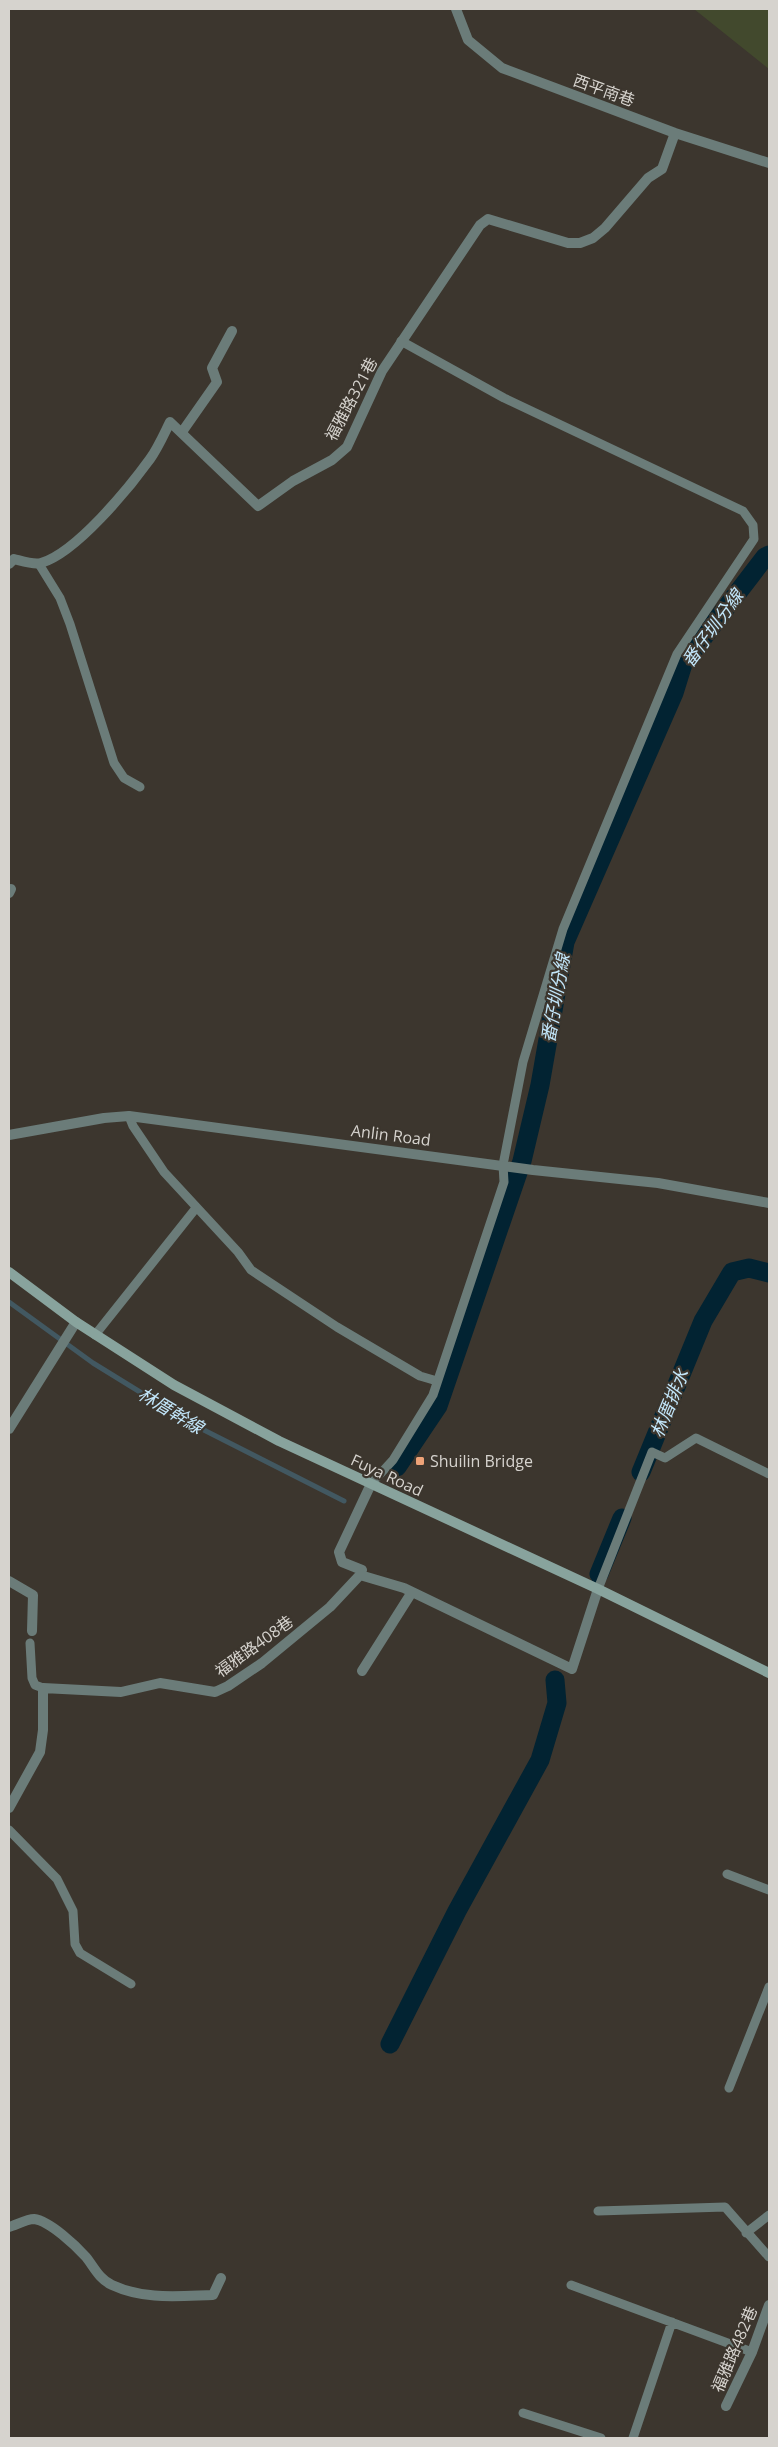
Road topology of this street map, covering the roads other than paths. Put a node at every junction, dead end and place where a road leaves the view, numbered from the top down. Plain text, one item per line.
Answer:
1 (456, 9) edge
2 (675, 133) junction
3 (769, 164) edge
4 (232, 331) dead end
5 (401, 341) junction
6 (182, 432) junction
7 (9, 564) edge
8 (39, 564) junction
9 (140, 787) dead end
10 (129, 1116) junction
11 (9, 1135) edge
12 (507, 1165) junction
13 (769, 1203) edge
14 (196, 1208) junction
15 (9, 1272) edge
16 (76, 1322) junction
17 (95, 1334) junction
18 (437, 1381) junction
19 (9, 1429) edge
20 (769, 1474) edge
21 (371, 1484) junction
22 (360, 1575) junction
23 (9, 1581) edge
24 (598, 1589) junction
25 (412, 1592) junction
26 (32, 1631) dead end
27 (30, 1643) dead end
28 (362, 1672) dead end
29 (769, 1673) edge
30 (43, 1688) junction
31 (9, 1808) edge
32 (9, 1830) edge
33 (727, 1874) dead end
34 (769, 1890) edge
35 (131, 1984) dead end
36 (769, 1987) edge
37 (730, 2088) dead end
38 (598, 2211) dead end
39 (769, 2214) edge
40 (9, 2227) edge
41 (746, 2233) junction
42 (769, 2257) edge
43 (221, 2278) dead end
44 (571, 2285) dead end
45 (769, 2305) edge
46 (672, 2322) junction
47 (752, 2352) junction
48 (726, 2406) dead end
49 (523, 2413) dead end
50 (601, 2438) edge
51 (633, 2438) edge

1 - 2 street, 西平南巷
2 - 3 street, 西平南巷
2 - 5 street, 福雅路321巷
4 - 6 street
5 - 6 street, 福雅路321巷
5 - 12 lane
6 - 8 street
7 - 8 street
8 - 9 lane
10 - 11 street, Anlin Road
10 - 12 street, Anlin Road
10 - 14 lane
12 - 13 street, Anlin Road
12 - 18 lane
14 - 17 lane
14 - 18 lane
15 - 16 main road, Fuya Road
16 - 17 main road, Fuya Road
16 - 19 street
17 - 21 main road, Fuya Road
18 - 21 lane
20 - 24 lane
21 - 22 street
21 - 24 main road, Fuya Road
22 - 25 street
22 - 30 street, 福雅路408巷
23 - 26 street
24 - 25 street
24 - 29 main road, Fuya Road
25 - 28 street
27 - 30 lane
30 - 31 street
32 - 35 lane
33 - 34 lane
36 - 37 lane
38 - 41 lane
39 - 41 lane
40 - 43 street
41 - 42 lane
44 - 46 lane
45 - 47 street, 福雅路482巷
46 - 47 lane
46 - 51 lane
47 - 48 street, 福雅路482巷
49 - 50 lane

